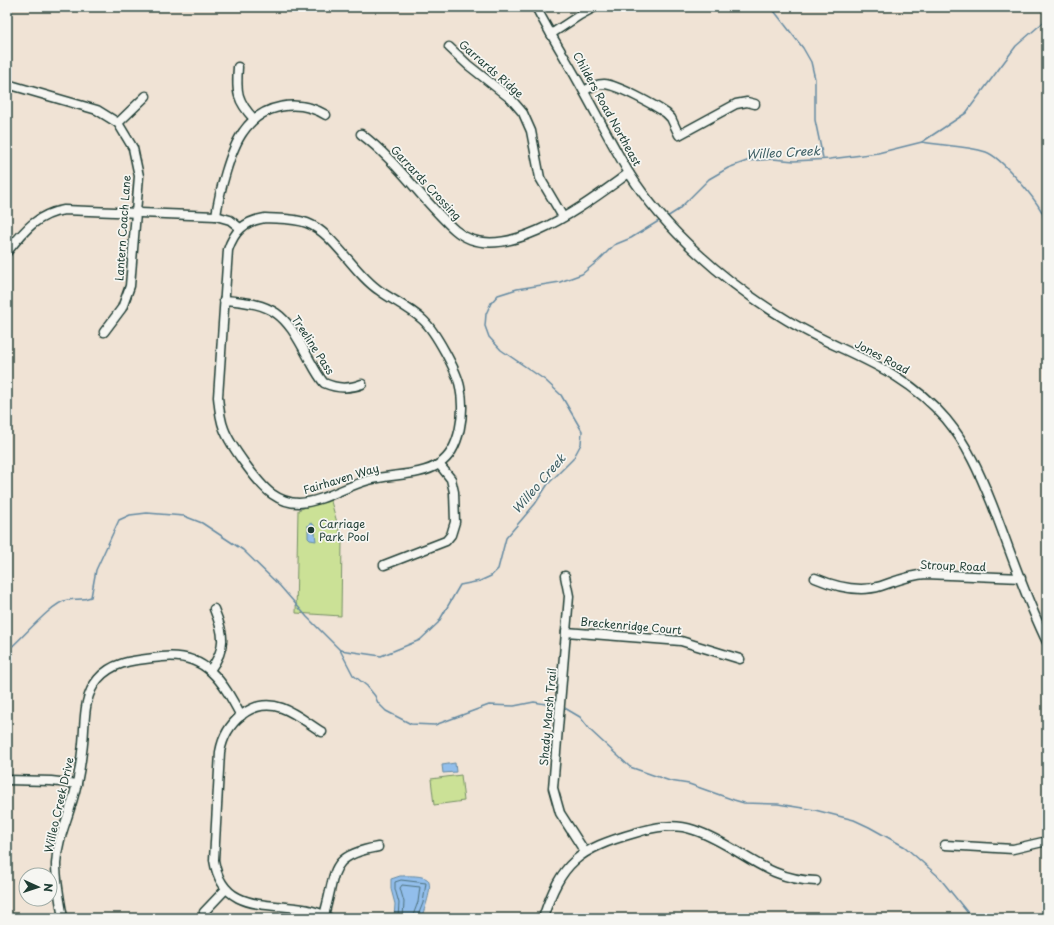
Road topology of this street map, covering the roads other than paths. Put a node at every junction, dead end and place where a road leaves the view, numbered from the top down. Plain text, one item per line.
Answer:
1 (536, 7) edge
2 (595, 7) edge
3 (551, 34) junction
4 (449, 47) dead end
5 (238, 68) dead end
6 (7, 84) edge
7 (584, 91) junction
8 (146, 96) dead end
9 (755, 104) dead end
10 (326, 115) dead end
11 (254, 119) junction
12 (118, 123) junction
13 (361, 134) dead end
14 (629, 173) junction
15 (136, 212) junction
16 (216, 216) junction
17 (563, 217) junction
18 (665, 218) joint
19 (240, 228) junction
20 (7, 252) edge
21 (224, 300) junction
22 (104, 332) dead end
23 (362, 384) dead end
24 (439, 464) junction
25 (384, 564) dead end
26 (565, 576) dead end
27 (816, 578) dead end
28 (1021, 578) junction
29 (214, 609) dead end
30 (566, 632) junction
31 (1047, 642) edge
32 (740, 659) dead end
33 (210, 670) junction
34 (241, 716) junction
35 (322, 732) dead end
36 (7, 780) edge
37 (76, 784) junction
38 (1047, 840) edge
39 (945, 845) dead end
40 (378, 847) dead end
41 (584, 852) junction
42 (816, 882) dead end
43 (225, 890) junction
44 (204, 912) dead end
45 (327, 916) edge
46 (63, 918) edge
47 (543, 918) edge

1 - 3 street, Childers Road Northeast
2 - 3 street
3 - 7 street, Childers Road Northeast
4 - 17 street, Garrards Ridge
5 - 11 street
6 - 12 street, Lantern Coach Lane
7 - 9 street
7 - 14 street, Childers Road Northeast
8 - 12 street
10 - 11 street
11 - 16 street
12 - 15 street, Lantern Coach Lane
13 - 17 street, Garrards Crossing
14 - 17 street, Garrards Crossing
14 - 18 street, Childers Road Northeast
15 - 16 street
15 - 20 street
15 - 22 street, Lantern Coach Lane
16 - 19 street
18 - 28 street, Jones Road
19 - 21 street, Fairhaven Way
19 - 24 street, Fairhaven Way
21 - 23 street, Treeline Pass
21 - 24 street, Fairhaven Way
24 - 25 street
26 - 30 street, Shady Marsh Trail
27 - 28 street, Stroup Road
28 - 31 street, Jones Road
29 - 33 street
30 - 32 street, Breckenridge Court
30 - 41 street, Shady Marsh Trail
33 - 34 street, Willeo Creek Drive
33 - 37 street, Willeo Creek Drive
34 - 35 street
34 - 43 street
36 - 37 street
37 - 46 street, Willeo Creek Drive
38 - 39 street
40 - 45 street
41 - 42 street
41 - 47 street
43 - 44 street
43 - 45 street

